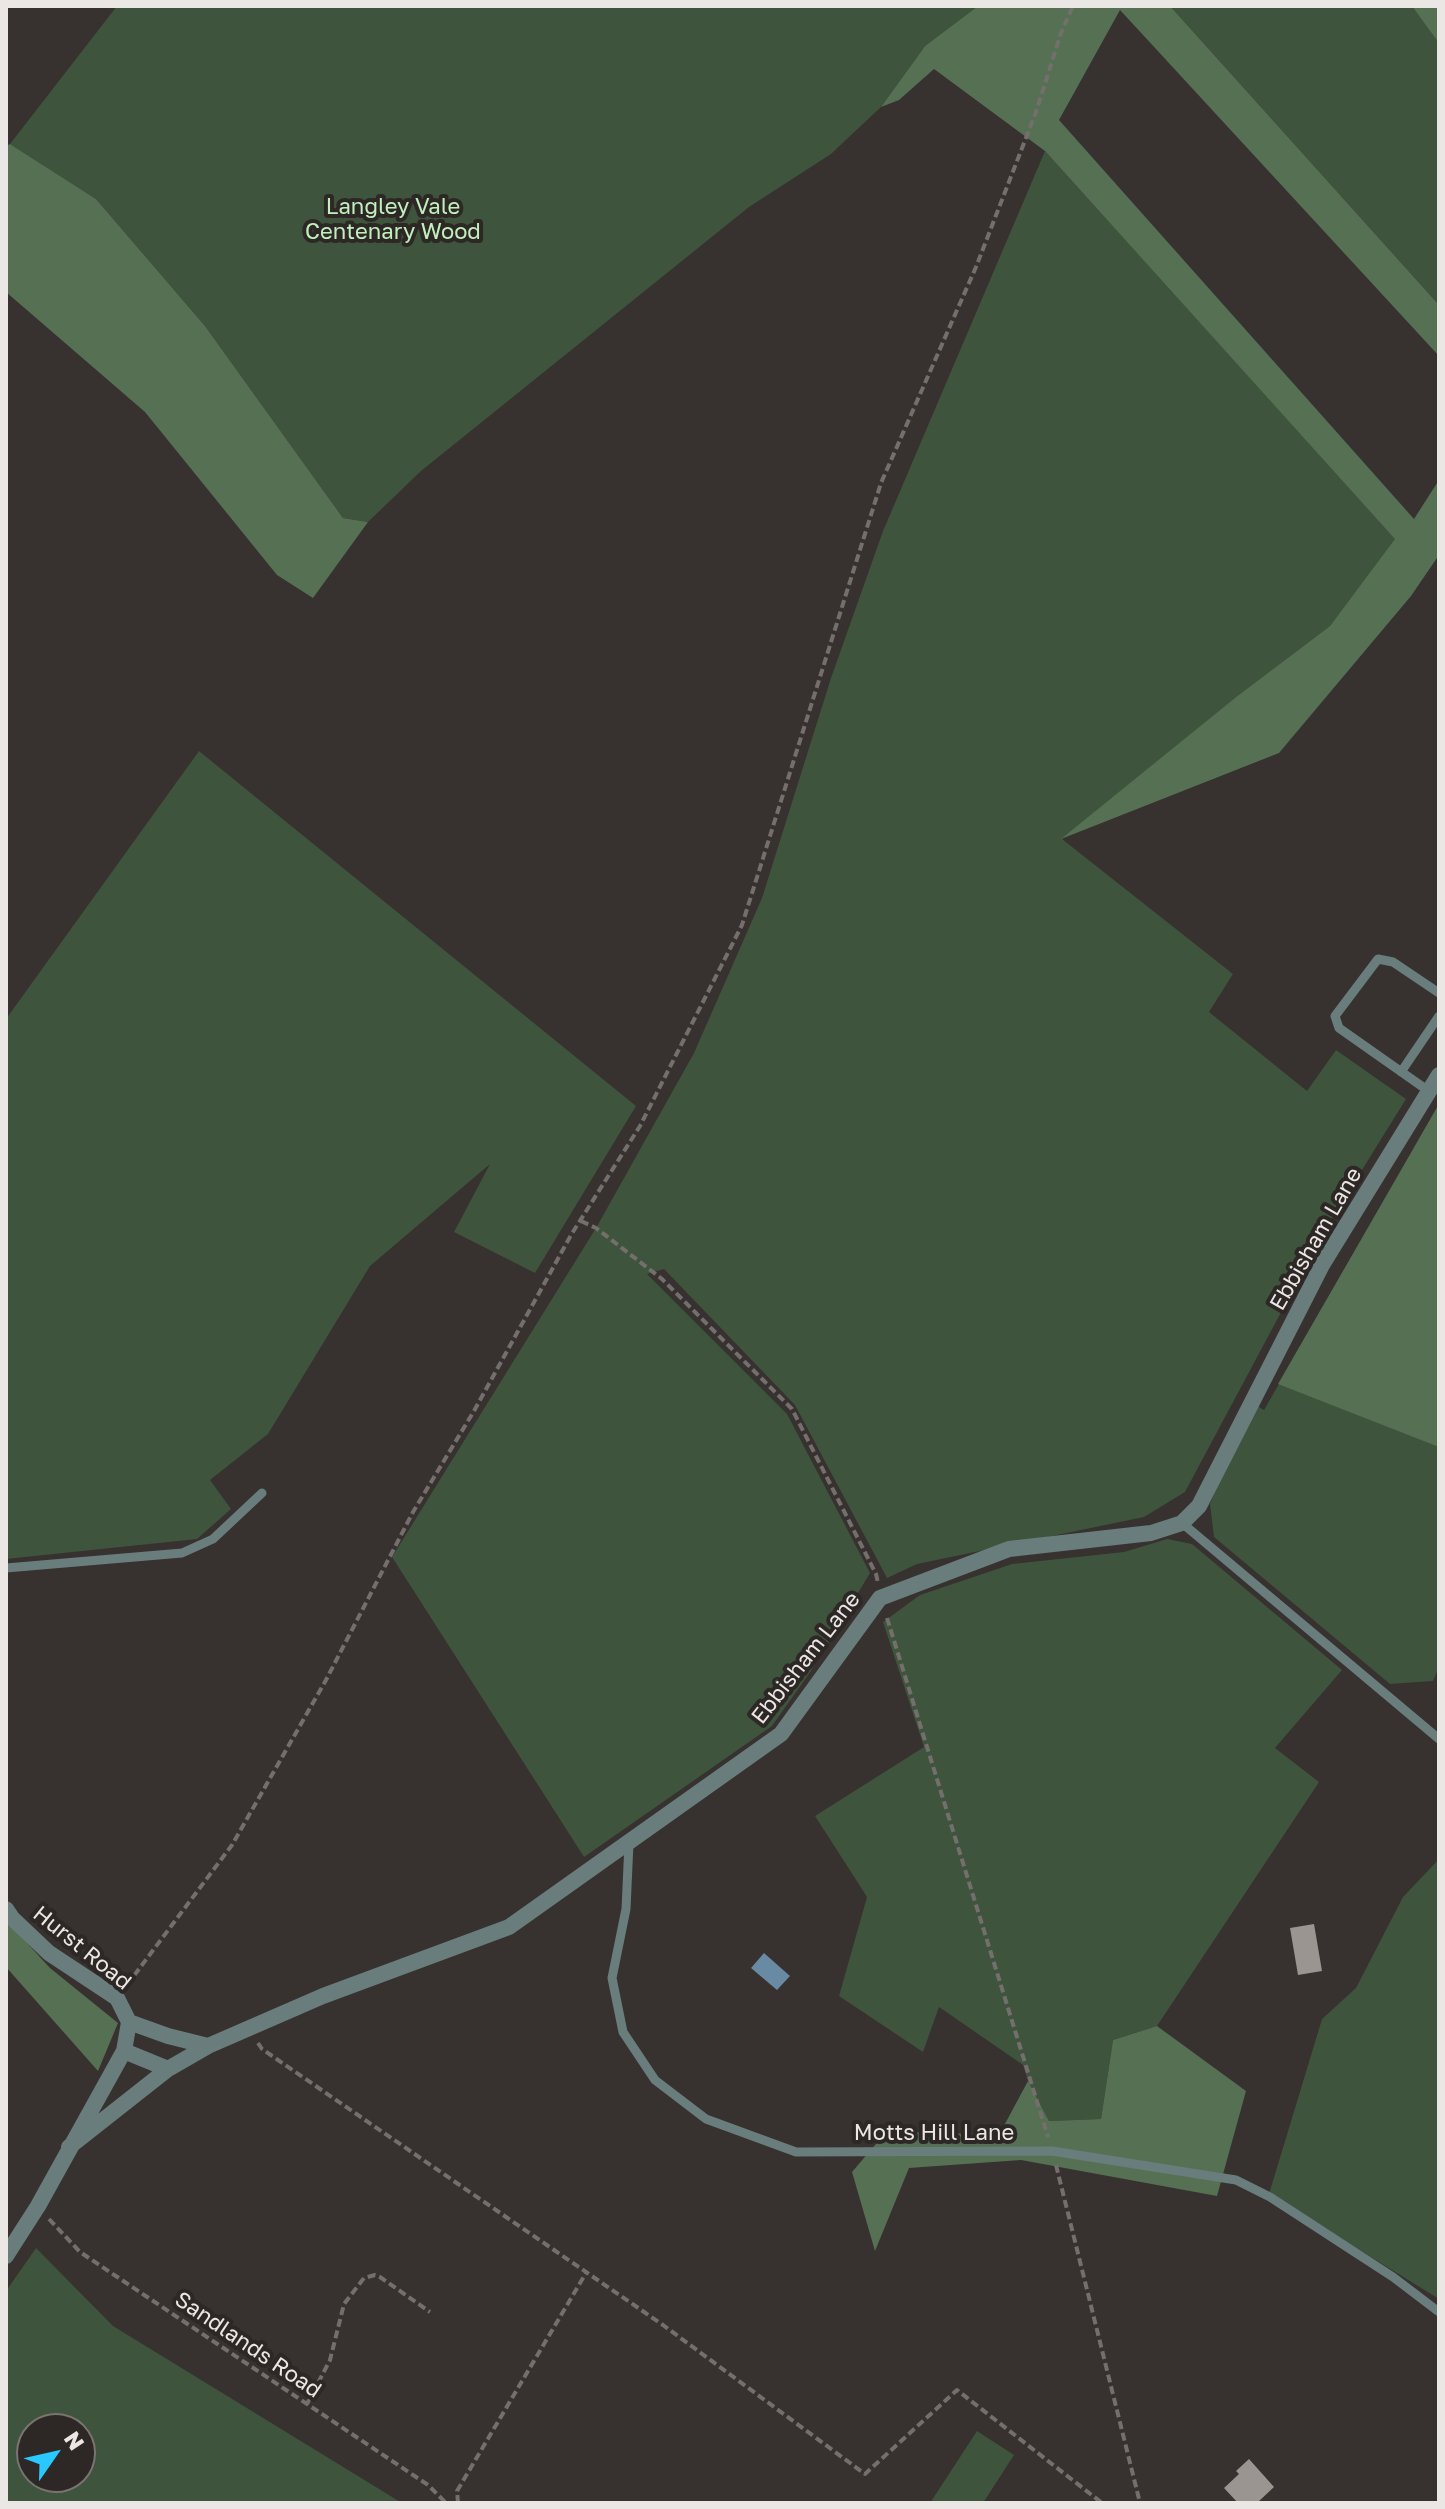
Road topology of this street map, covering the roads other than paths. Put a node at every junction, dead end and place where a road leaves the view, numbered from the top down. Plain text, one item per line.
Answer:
1 (1439, 993) edge
2 (1439, 1016) edge
3 (1401, 1072) junction
4 (1439, 1075) edge
5 (1430, 1092) junction
6 (262, 1493) dead end
7 (1182, 1523) junction
8 (6, 1568) edge
9 (1439, 1739) edge
10 (629, 1843) junction
11 (6, 1909) edge
12 (129, 2022) junction
13 (208, 2046) junction
14 (124, 2051) junction
15 (168, 2069) junction
16 (69, 2147) junction
17 (6, 2256) edge
18 (1439, 2312) edge

1 - 3 lane
2 - 3 lane
3 - 5 lane
4 - 5 street, Ebbisham Lane
5 - 7 street, Ebbisham Lane
6 - 8 lane
7 - 9 lane
7 - 10 street, Ebbisham Lane
10 - 13 street, Ebbisham Lane
10 - 18 lane, Motts Hill Lane
11 - 12 street, Hurst Road
12 - 13 street
12 - 14 street, Ebbisham Lane
13 - 15 street, Ebbisham Lane
14 - 15 street
14 - 16 street, Ebbisham Lane
15 - 16 street, Ebbisham Lane
16 - 17 street, Ebbisham Lane

